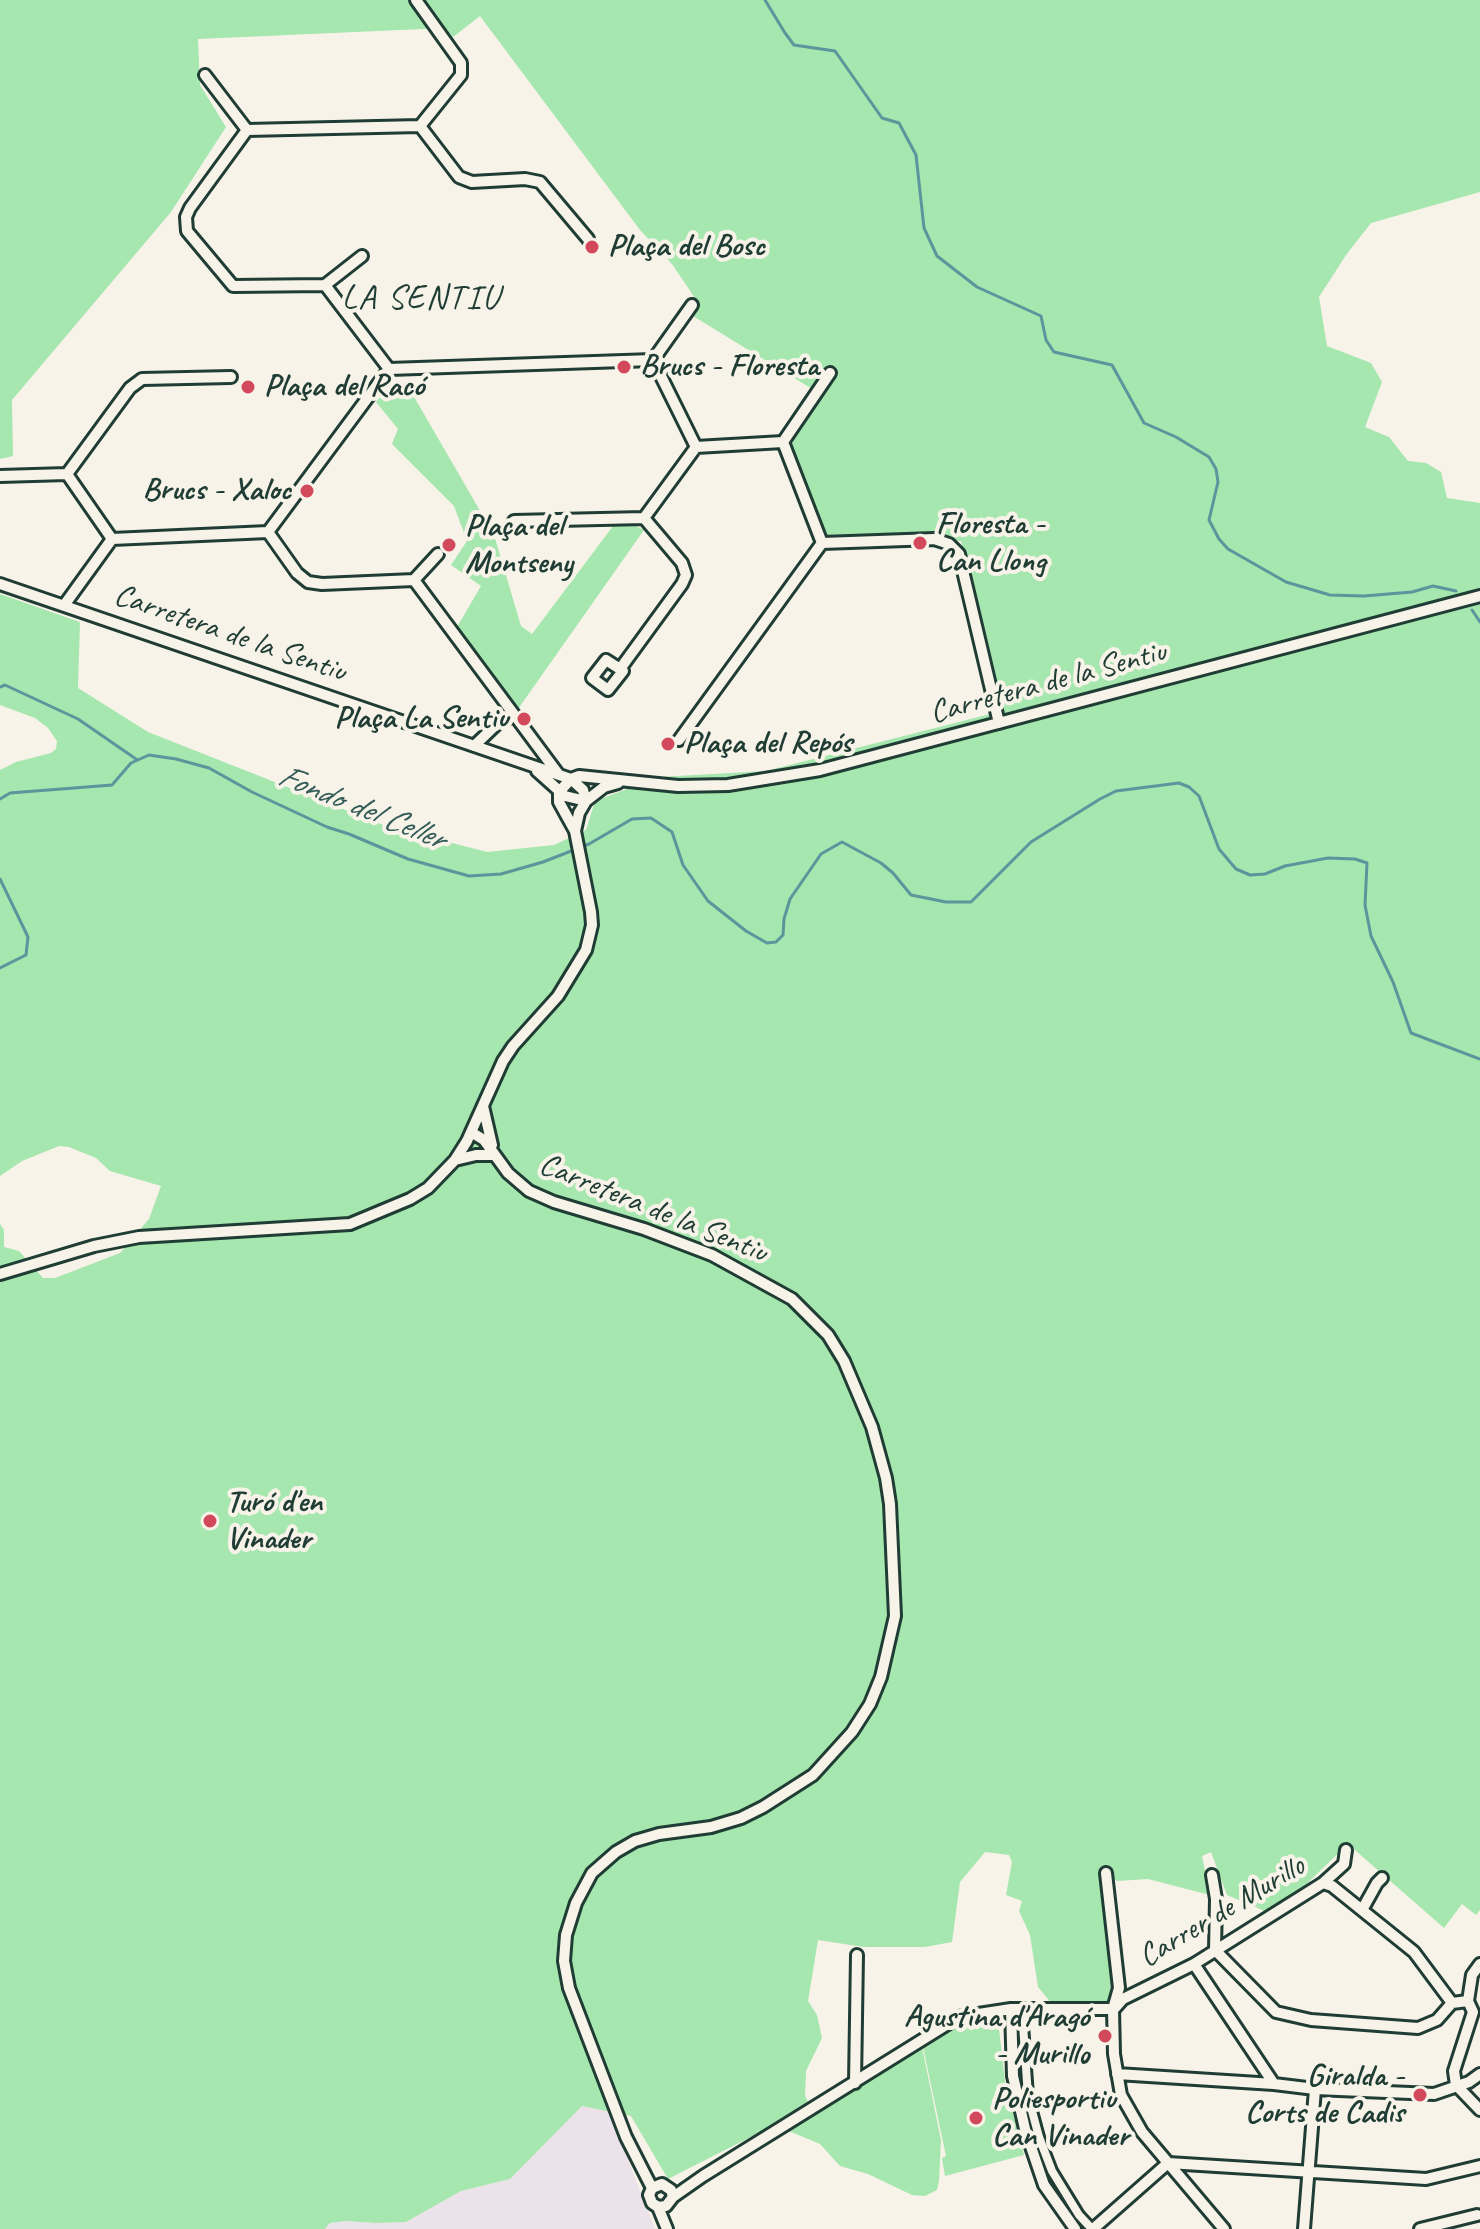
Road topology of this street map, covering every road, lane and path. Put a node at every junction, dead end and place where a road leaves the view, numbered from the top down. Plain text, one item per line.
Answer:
1 (416, 0) edge
2 (205, 75) dead end
3 (420, 126) junction
4 (247, 130) junction
5 (588, 239) dead end
6 (362, 256) dead end
7 (325, 285) junction
8 (692, 305) dead end
9 (653, 360) junction
10 (389, 369) junction
11 (830, 373) dead end
12 (231, 377) dead end
13 (783, 442) junction
14 (696, 447) junction
15 (67, 474) junction
16 (0, 476) edge
17 (644, 518) junction
18 (514, 521) dead end
19 (268, 532) junction
20 (112, 539) junction
21 (822, 543) junction
22 (438, 554) dead end
23 (414, 580) junction
24 (0, 584) edge
25 (1480, 596) edge
26 (65, 604) junction
27 (620, 669) dead end
28 (502, 699) junction
29 (515, 716) junction
30 (500, 721) junction
31 (999, 723) junction
32 (679, 740) dead end
33 (474, 746) junction
34 (549, 760) junction
35 (533, 766) junction
36 (559, 775) junction
37 (573, 778) junction
38 (624, 782) junction
39 (559, 792) junction
40 (586, 801) junction
41 (576, 835) junction
42 (483, 1106) junction
43 (469, 1136) junction
44 (494, 1155) junction
45 (455, 1160) junction
46 (0, 1274) edge
47 (1346, 1850) dead end
48 (1106, 1873) dead end
49 (1212, 1875) dead end
50 (1382, 1878) dead end
51 (1323, 1883) junction
52 (1362, 1910) junction
53 (1215, 1950) junction
54 (857, 1955) dead end
55 (1194, 1964) junction
56 (1480, 1964) edge
57 (1468, 2001) junction
58 (1452, 2003) junction
59 (1113, 2009) junction
60 (1016, 2010) junction
61 (1117, 2074) junction
62 (1480, 2074) edge
63 (855, 2083) junction
64 (1274, 2084) junction
65 (1456, 2085) junction
66 (1315, 2089) junction
67 (1480, 2110) edge
68 (1168, 2163) junction
69 (1480, 2166) edge
70 (1309, 2173) junction
71 (652, 2188) junction
72 (673, 2197) junction
73 (658, 2207) junction
74 (1477, 2215) dead end
75 (667, 2229) edge
76 (1075, 2229) edge
77 (1092, 2229) edge
78 (1224, 2229) edge
79 (1304, 2229) edge
80 (1420, 2229) edge

1 - 3 street
2 - 4 street
3 - 4 street
3 - 5 street
4 - 7 street
6 - 7 street
7 - 10 street
8 - 9 street
9 - 10 street
9 - 14 street
10 - 19 street
11 - 13 street
12 - 15 street
13 - 14 street
13 - 21 street
14 - 17 street
15 - 16 street
15 - 20 street
17 - 18 street
17 - 27 street
19 - 20 street
19 - 23 street
20 - 26 street
21 - 31 street
21 - 32 street
22 - 23 street
23 - 28 street
24 - 26 street, Carretera de la Sentiu
25 - 31 street, Carretera de la Sentiu
26 - 33 street, Carretera de la Sentiu
28 - 29 street
28 - 30 street
29 - 30 street
29 - 34 street
30 - 33 street
31 - 38 street, Carretera de la Sentiu
33 - 35 street, Carretera de la Sentiu
34 - 36 street
34 - 37 street
35 - 36 street, Carretera de la Sentiu
35 - 39 street
36 - 37 street, Carretera de la Sentiu
37 - 38 street, Carretera de la Sentiu
37 - 39 street
37 - 40 street
38 - 40 street
39 - 40 street
39 - 41 street
40 - 41 street
41 - 42 street
42 - 43 street
42 - 44 street, Carretera de la Sentiu
43 - 44 street, Carretera de la Sentiu
43 - 45 street
44 - 45 street, Carretera de la Sentiu
44 - 71 street, Carretera de la Sentiu
45 - 46 street
47 - 51 street, Carrer de Murillo
48 - 59 street
49 - 53 street
50 - 52 street
51 - 52 street
51 - 53 street, Carrer de Murillo
52 - 58 street
53 - 55 street, Carrer de Murillo
53 - 58 street
54 - 63 street
55 - 59 street, Carrer de Murillo
55 - 64 street
56 - 57 street
57 - 58 street
57 - 65 street
59 - 60 street
59 - 61 street
60 - 63 street
60 - 76 street
60 - 77 street
61 - 64 street
61 - 68 street
62 - 65 street
63 - 72 street
64 - 66 street
65 - 66 street
65 - 67 street
66 - 70 street
68 - 70 street
68 - 77 street
68 - 78 street
69 - 70 street
70 - 79 street
71 - 72 street
71 - 73 street
72 - 73 street
73 - 75 street
74 - 80 street

